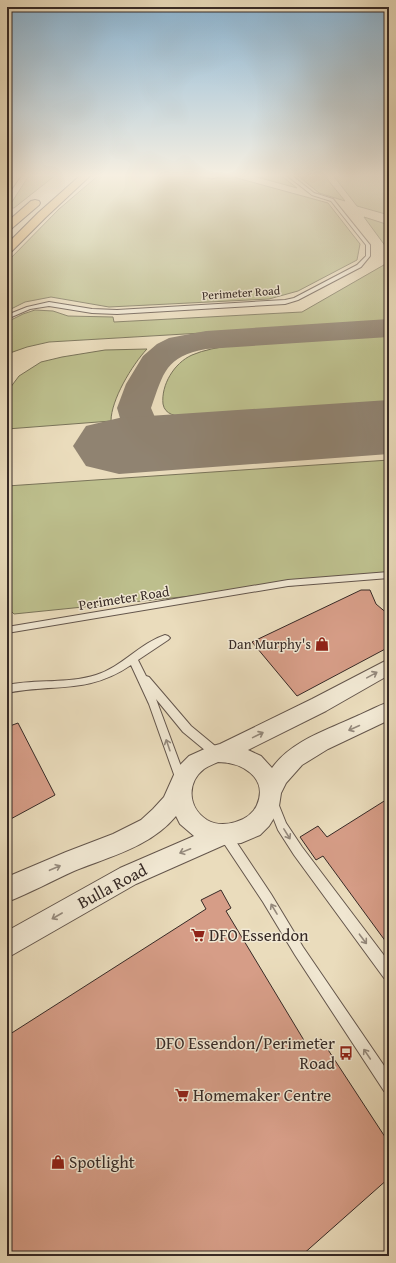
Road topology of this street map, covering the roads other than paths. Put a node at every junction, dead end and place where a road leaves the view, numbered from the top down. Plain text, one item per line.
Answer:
1 (24, 233) edge
2 (358, 233) edge
3 (7, 250) edge
4 (7, 316) edge
5 (389, 575) edge
6 (7, 630) edge
7 (164, 638) dead end
8 (132, 660) junction
9 (389, 666) edge
10 (139, 671) junction
11 (7, 689) edge
12 (389, 710) edge
13 (219, 753) junction
14 (181, 785) junction
15 (270, 795) junction
16 (223, 835) junction
17 (7, 890) edge
18 (7, 945) edge
19 (389, 973) edge
20 (389, 1086) edge

1 - 3 highway
2 - 4 lane, Perimeter Road
5 - 6 lane, Perimeter Road
7 - 8 lane
8 - 10 lane
8 - 11 lane
13 -> 9 street
10 - 13 lane
14 -> 10 lane
12 -> 15 street
13 - 14 street
13 - 15 street
14 - 16 street
17 -> 14 street
15 - 16 street
15 -> 19 lane
16 -> 18 street, Bulla Road
20 -> 16 lane

